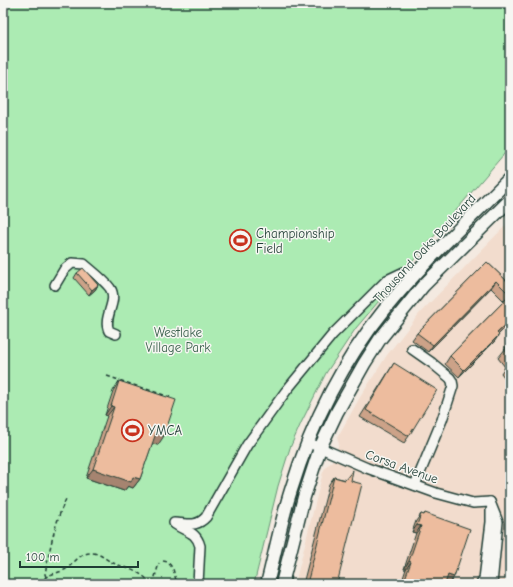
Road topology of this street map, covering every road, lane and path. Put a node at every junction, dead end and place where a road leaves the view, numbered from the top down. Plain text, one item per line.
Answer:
1 (510, 178) edge
2 (510, 200) edge
3 (412, 277) junction
4 (55, 285) dead end
5 (423, 286) junction
6 (116, 334) dead end
7 (412, 349) dead end
8 (107, 376) dead end
9 (170, 397) edge
10 (308, 441) junction
11 (320, 448) junction
12 (415, 485) junction
13 (67, 497) dead end
14 (490, 502) junction
15 (162, 561) dead end
16 (159, 563) dead end
17 (46, 577) junction
18 (40, 584) edge
19 (152, 584) edge
20 (177, 584) edge
21 (198, 584) edge
22 (267, 584) edge
23 (282, 584) edge
24 (481, 584) edge
25 (492, 584) edge

1 - 3 main road, Thousand Oaks Boulevard
2 - 5 main road, Thousand Oaks Boulevard
3 - 5 main road
3 - 10 main road, Thousand Oaks Boulevard
3 - 21 street
4 - 6 street
5 - 11 main road, Thousand Oaks Boulevard
7 - 12 street
8 - 9 path
10 - 11 street, Corsa Avenue
10 - 22 main road, Thousand Oaks Boulevard
11 - 12 street, Corsa Avenue
11 - 23 main road, Thousand Oaks Boulevard
12 - 14 street, Corsa Avenue
13 - 17 path
14 - 24 street
14 - 25 street
15 - 20 path
16 - 19 path
17 - 18 path
17 - 19 path

